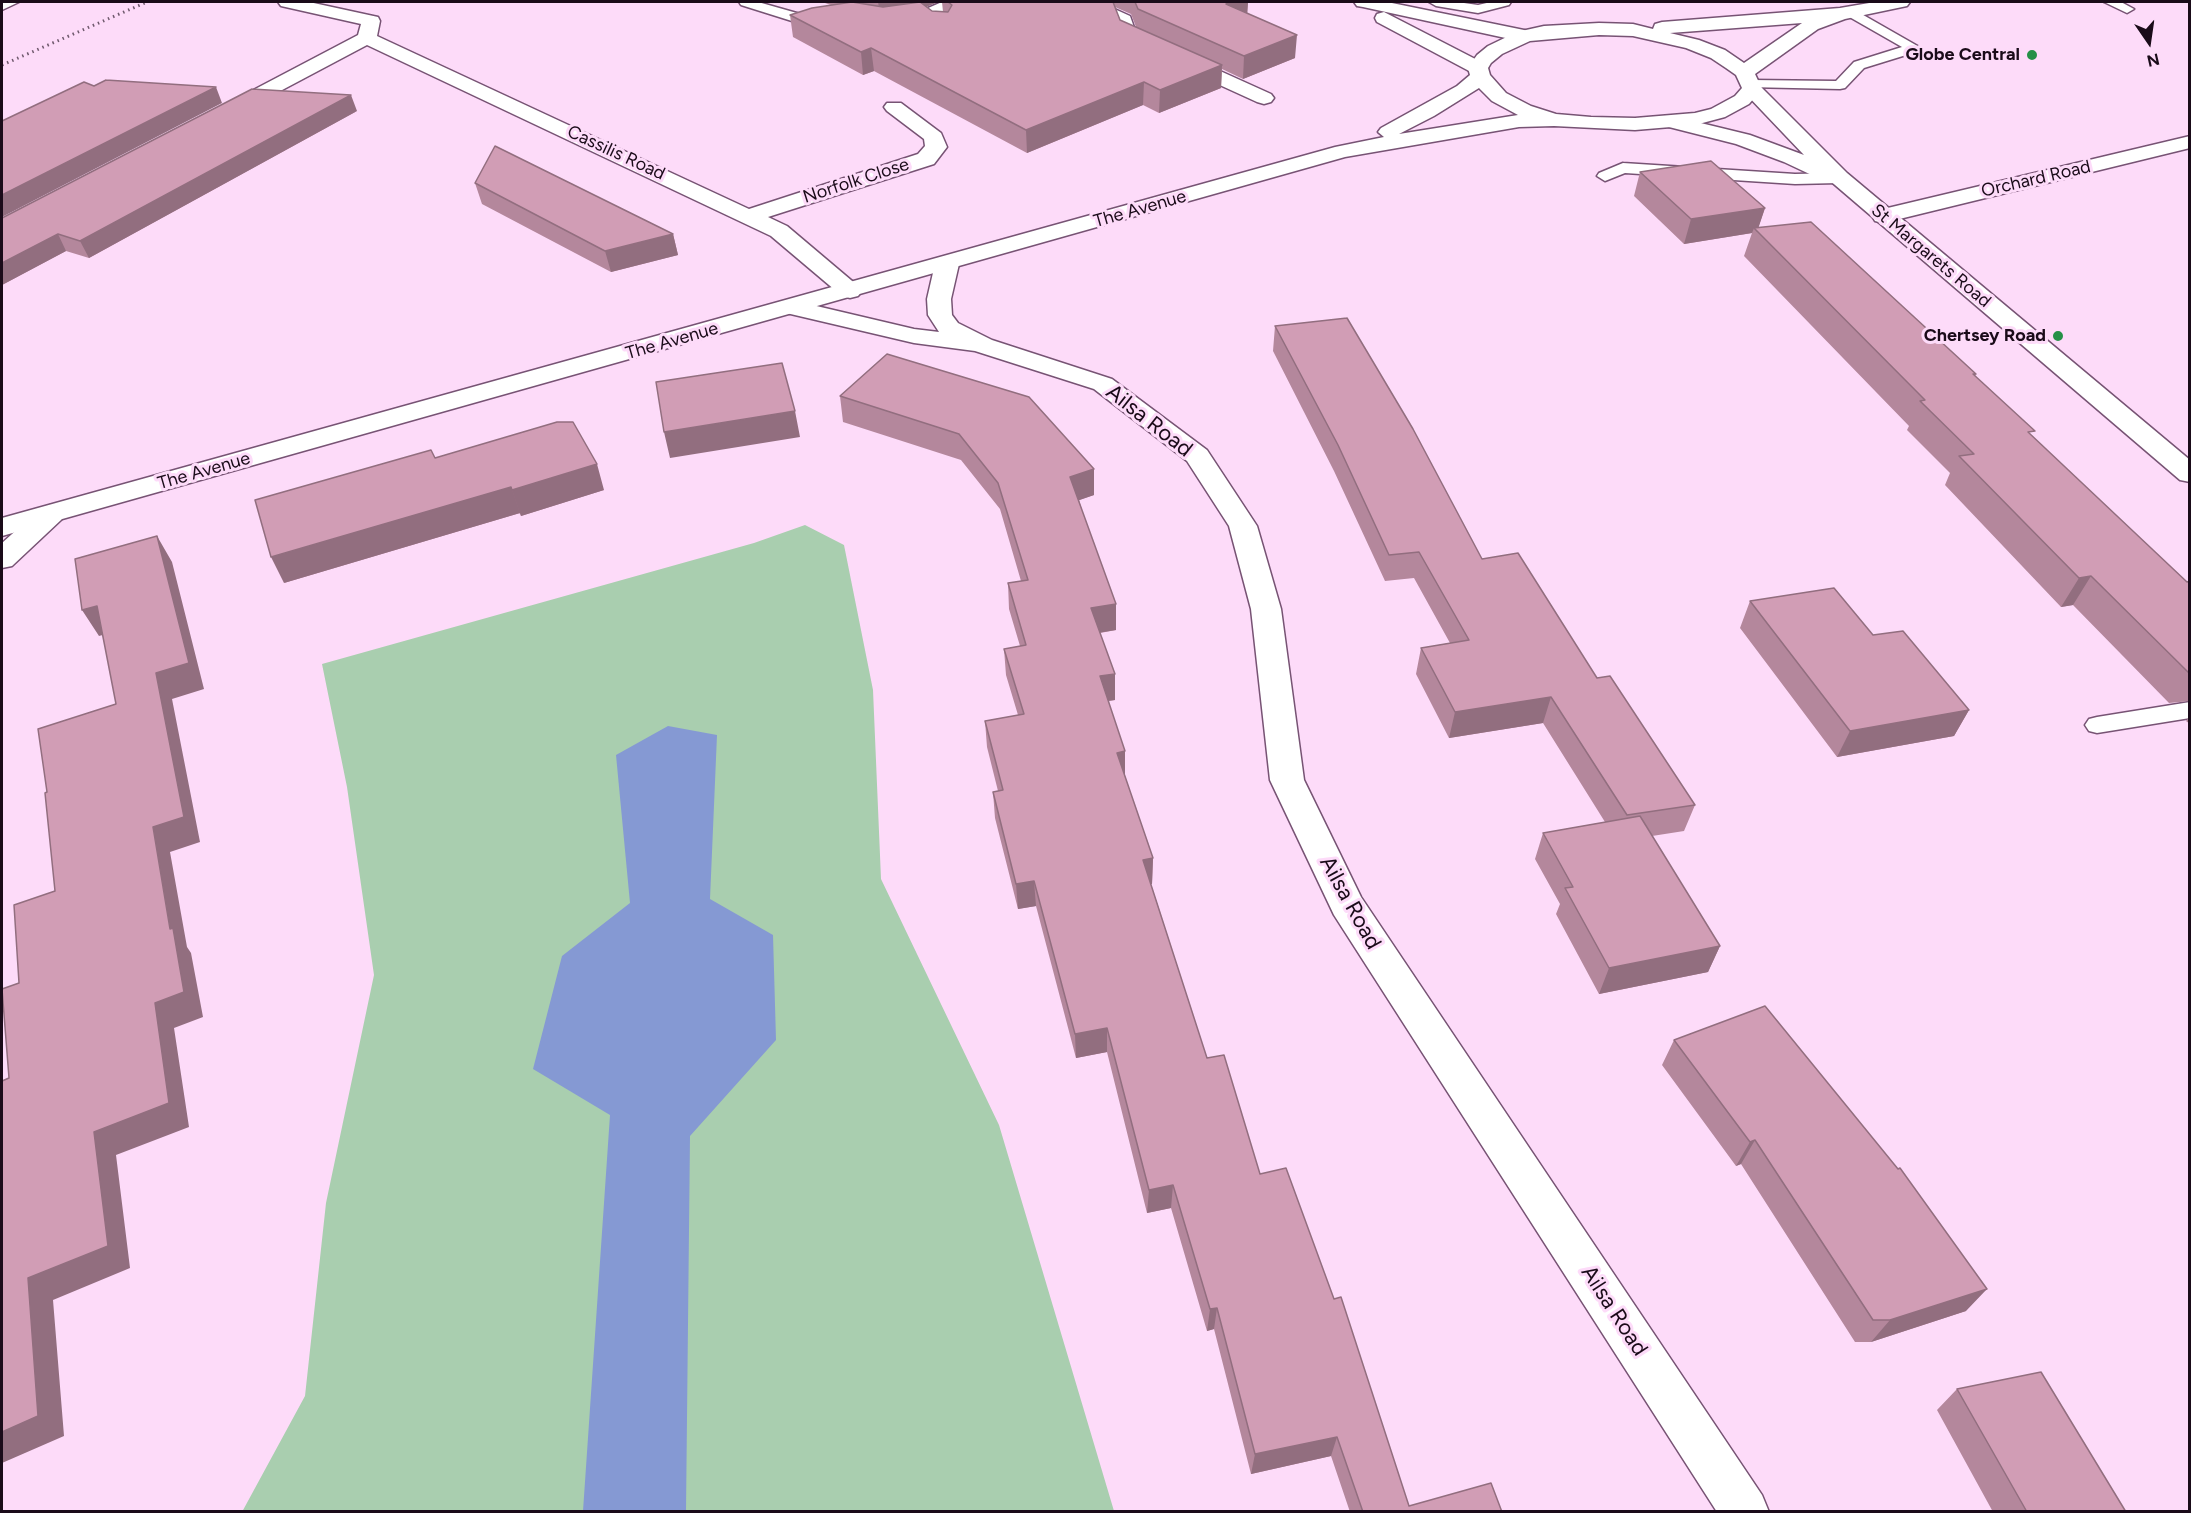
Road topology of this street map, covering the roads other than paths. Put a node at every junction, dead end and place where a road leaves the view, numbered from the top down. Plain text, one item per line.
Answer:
1 (12, 2) edge
2 (287, 2) edge
3 (746, 2) edge
4 (956, 2) edge
5 (1086, 2) edge
6 (1352, 2) edge
7 (1363, 2) edge
8 (1436, 2) edge
9 (1504, 2) edge
10 (1901, 2) edge
11 (2111, 2) edge
12 (2, 6) edge
13 (2127, 9) dead end
14 (1846, 13) junction
15 (835, 21) edge
16 (942, 28) edge
17 (1633, 30) junction
18 (1524, 36) junction
19 (367, 38) junction
20 (1479, 73) junction
21 (1749, 82) junction
22 (1286, 91) dead end
23 (1264, 98) junction
24 (1244, 105) dead end
25 (894, 107) dead end
26 (1554, 120) junction
27 (207, 121) edge
28 (1672, 122) junction
29 (2190, 142) edge
30 (1342, 151) junction
31 (1605, 176) dead end
32 (1839, 178) junction
33 (749, 216) junction
34 (1883, 216) junction
35 (946, 264) junction
36 (850, 291) junction
37 (791, 307) junction
38 (983, 345) junction
39 (2187, 470) edge
40 (51, 514) junction
41 (2, 527) edge
42 (2, 559) edge
43 (2190, 710) edge
44 (2097, 725) dead end
45 (1745, 1512) edge

1 - 12 lane
2 - 19 main road
3 - 15 lane
4 - 16 main road
5 - 23 main road
6 - 20 main road
7 - 18 main road
8 - 9 lane
10 - 14 main road
11 - 13 lane
14 - 17 main road
14 - 21 main road
14 - 21 lane
17 - 18 main road
17 - 21 main road, St Margarets Road
18 - 20 main road, The Avenue
19 - 27 main road
19 - 33 main road, Cassilis Road
20 - 26 main road
20 - 30 main road, The Avenue
21 - 28 main road
21 - 32 main road, St Margarets Road
22 - 23 main road
23 - 24 main road
25 - 33 main road, Norfolk Close
26 - 28 main road
26 - 30 main road, The Avenue
28 - 32 main road, St Margarets Road
29 - 34 main road, Orchard Road
30 - 35 main road, The Avenue
31 - 32 lane
32 - 34 main road, St Margarets Road
33 - 36 main road, Cassilis Road
34 - 39 main road, St Margarets Road
35 - 36 main road, The Avenue
35 - 38 main road, Ailsa Road
36 - 37 main road, The Avenue
37 - 38 main road, Ailsa Road
37 - 40 main road, The Avenue
38 - 45 main road, Ailsa Road
40 - 41 main road, The Avenue
40 - 42 main road
43 - 44 lane

